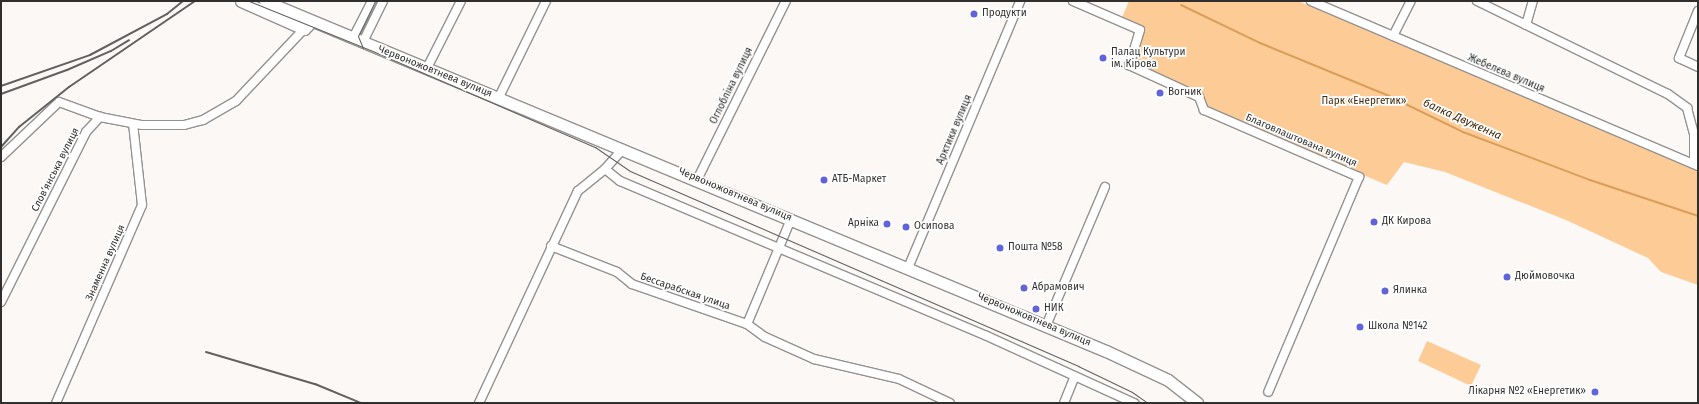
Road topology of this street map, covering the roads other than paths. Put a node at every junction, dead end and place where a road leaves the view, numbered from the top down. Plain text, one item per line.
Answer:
1 (240, 1) edge
2 (265, 1) edge
3 (372, 1) edge
4 (383, 1) edge
5 (461, 1) edge
6 (546, 1) edge
7 (786, 1) edge
8 (1020, 1) edge
9 (1073, 1) edge
10 (1311, 1) edge
11 (1411, 1) edge
12 (1477, 1) edge
13 (1534, 1) edge
14 (1698, 11) edge
15 (308, 25) junction
16 (1526, 25) junction
17 (1393, 36) junction
18 (358, 40) junction
19 (1698, 67) edge
20 (427, 68) junction
21 (499, 98) junction
22 (100, 117) junction
23 (133, 124) junction
24 (623, 149) junction
25 (1, 157) edge
26 (1696, 165) edge
27 (605, 169) junction
28 (697, 180) junction
29 (1105, 187) dead end
30 (791, 219) junction
31 (552, 246) junction
32 (780, 248) junction
33 (908, 268) junction
34 (1, 302) edge
35 (747, 324) junction
36 (1046, 326) junction
37 (1075, 376) junction
38 (1268, 392) dead end
39 (56, 403) edge
40 (479, 403) edge
41 (950, 403) edge
42 (1064, 403) edge
43 (1134, 403) edge
44 (1197, 403) edge

1 - 15 main road, Червоножовтнева вулиця
2 - 15 main road, Червоножовтнева вулиця
3 - 18 street
4 - 18 street
5 - 20 street
6 - 21 street
7 - 28 street, Оглобліна вулиця
8 - 33 street, Арктики вулиця
9 - 38 street, Благовлаштована вулиця
10 - 17 street, Жебелєва вулиця
11 - 17 street
12 - 16 street, Жебелєва вулиця
13 - 16 street
14 - 19 street
15 - 18 main road, Червоножовтнева вулиця
15 - 23 street
16 - 26 street, Жебелєва вулиця
17 - 26 street, Жебелєва вулиця
18 - 20 main road, Червоножовтнева вулиця
20 - 21 main road, Червоножовтнева вулиця
21 - 24 main road, Червоножовтнева вулиця
22 - 23 street
22 - 25 street
22 - 34 street, Слов’янська вулиця
23 - 39 street, Знаменна вулиця
24 - 27 street
24 - 28 main road, Червоножовтнева вулиця
27 - 31 street
27 - 32 street
28 - 30 main road, Червоножовтнева вулиця
29 - 36 street
30 - 32 street
30 - 33 main road, Червоножовтнева вулиця
31 - 35 street, Бессарабская улица
31 - 40 street
32 - 35 street
32 - 37 street
33 - 36 main road, Червоножовтнева вулиця
35 - 41 street, Бессарабская улица
36 - 44 main road, Червоножовтнева вулиця
37 - 42 street
37 - 43 street

